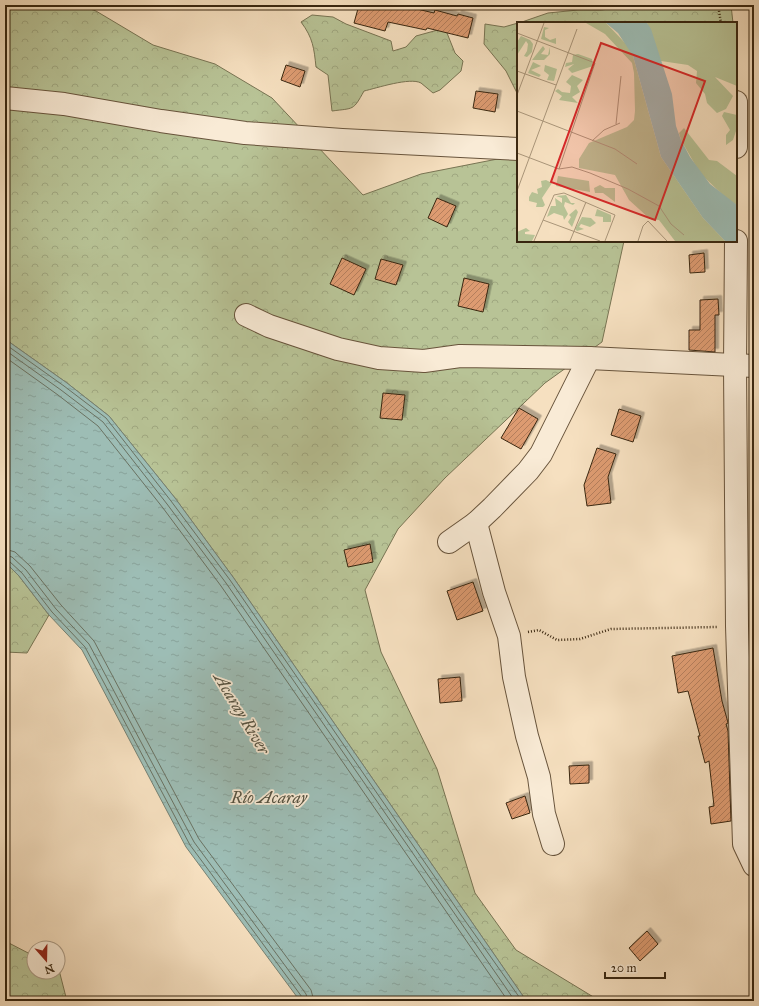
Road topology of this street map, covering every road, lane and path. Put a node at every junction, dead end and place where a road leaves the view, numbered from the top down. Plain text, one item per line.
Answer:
1 (718, 5) edge
2 (721, 22) edge
3 (5, 98) edge
4 (737, 102) edge
5 (754, 102) edge
6 (517, 149) edge
7 (736, 242) edge
8 (246, 316) dead end
9 (589, 358) junction
10 (744, 366) edge
11 (476, 523) junction
12 (449, 542) dead end
13 (738, 626) junction
14 (508, 636) junction
15 (553, 844) dead end
16 (754, 865) edge

1 - 2 path
3 - 6 street
4 - 5 street
7 - 10 street
8 - 9 street
9 - 10 street
9 - 11 street
10 - 13 street
11 - 12 street
11 - 14 street
13 - 14 path
13 - 16 street
14 - 15 street

